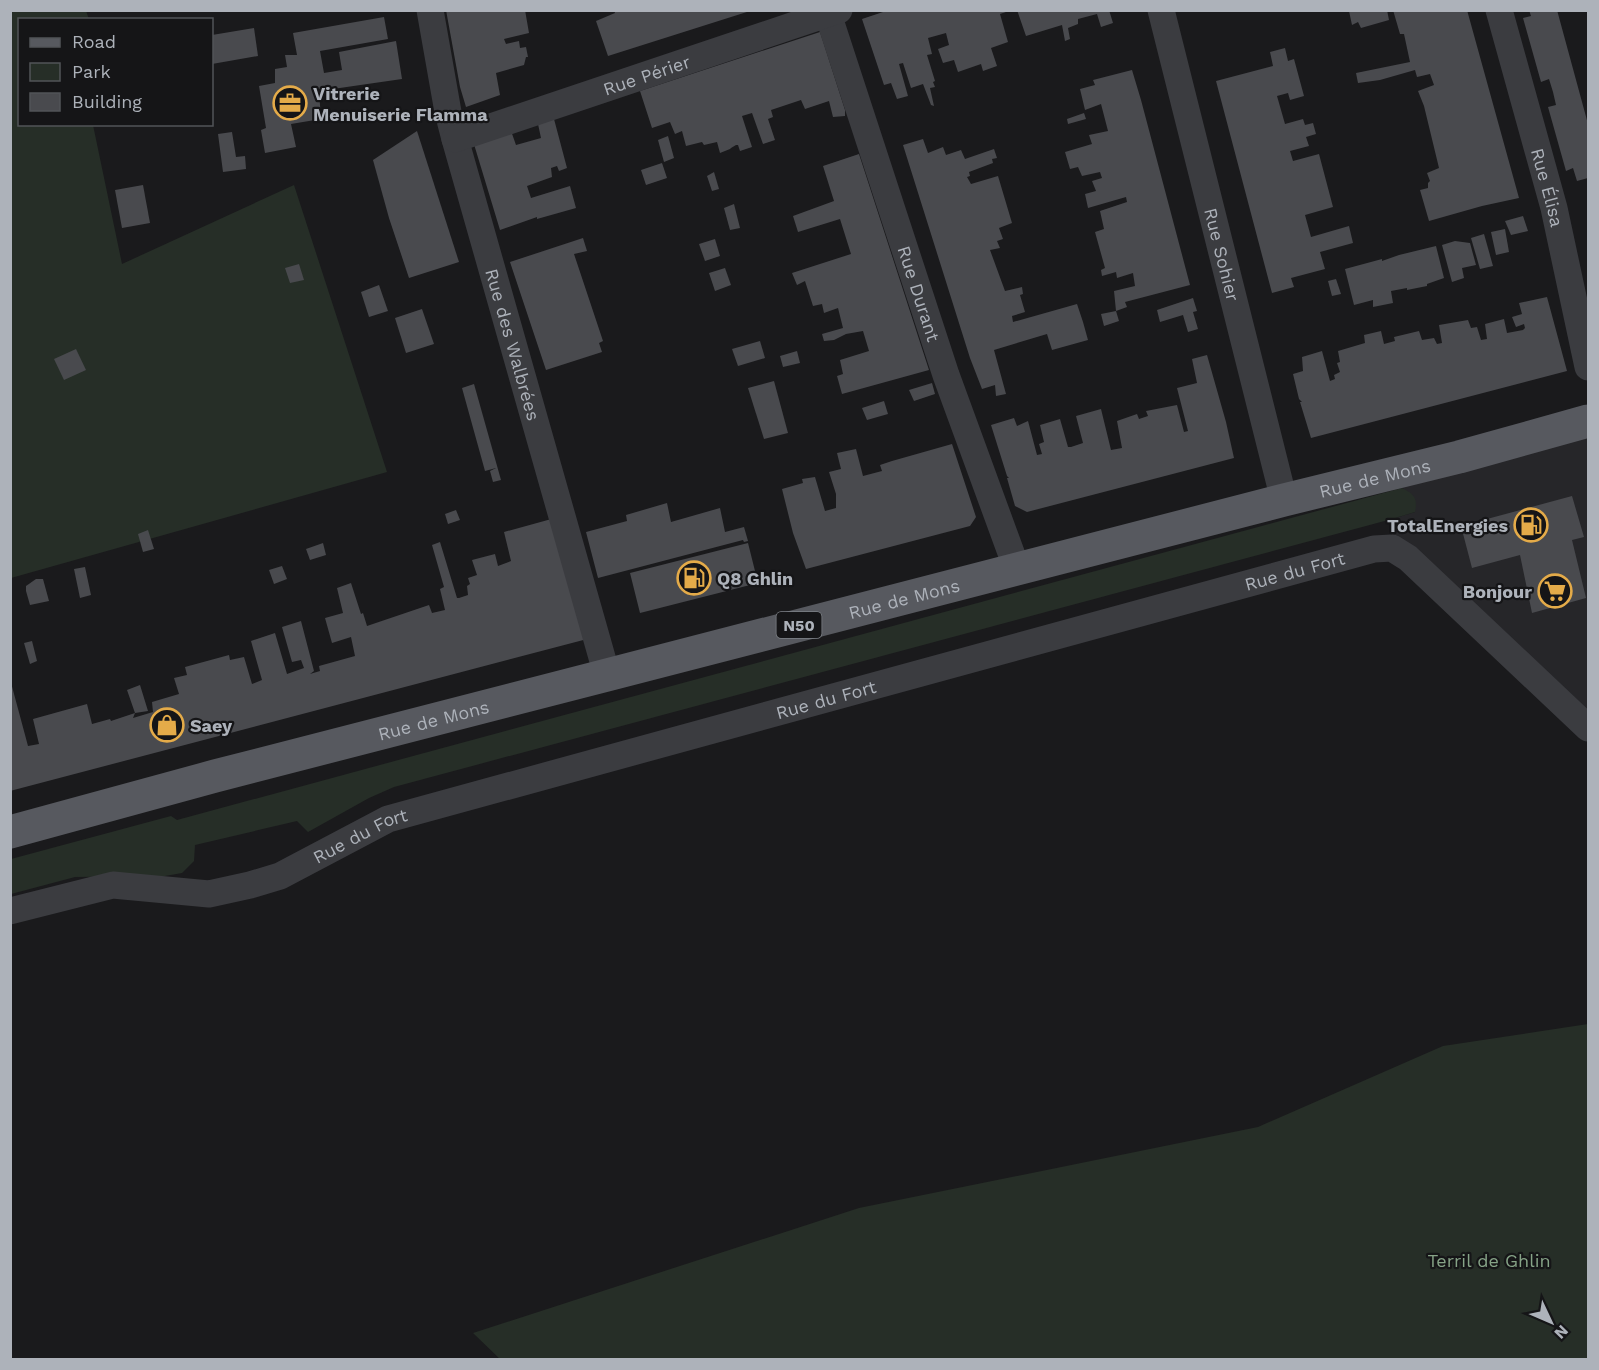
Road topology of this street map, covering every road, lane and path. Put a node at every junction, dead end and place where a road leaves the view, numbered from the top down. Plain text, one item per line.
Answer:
1 (430, 10) edge
2 (1161, 10) edge
3 (1499, 10) edge
4 (833, 12) edge
5 (454, 139) junction
6 (1588, 367) edge
7 (1588, 421) edge
8 (1284, 500) junction
9 (1017, 569) junction
10 (607, 675) junction
11 (1588, 728) edge
12 (10, 832) edge
13 (10, 911) edge

1 - 5 street, Rue des Walbrées
2 - 8 street, Rue Sohier
3 - 6 street, Rue Élisa
4 - 5 street, Rue Périer
4 - 9 street, Rue Durant
5 - 10 street, Rue des Walbrées
7 - 8 main road, Rue de Mons / N50
8 - 9 main road, Rue de Mons / N50
9 - 10 main road, Rue de Mons / N50
10 - 12 main road, Rue de Mons / N50
11 - 13 street, Rue du Fort

